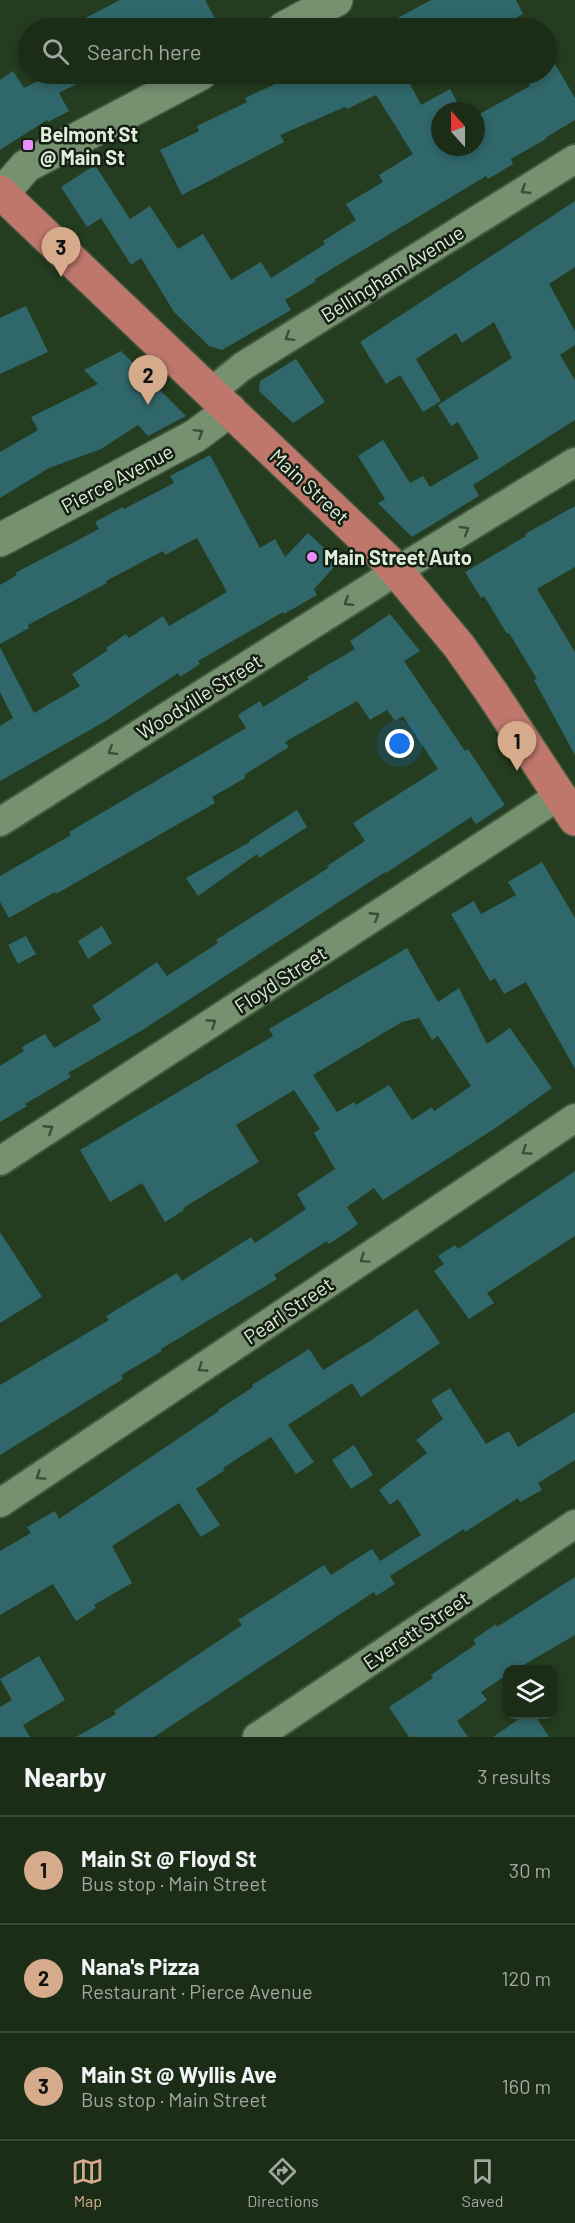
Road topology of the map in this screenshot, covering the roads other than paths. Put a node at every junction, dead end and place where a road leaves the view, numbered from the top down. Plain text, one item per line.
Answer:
1 (336, 0) edge
2 (303, 18) edge
3 (181, 84) edge
4 (575, 159) edge
5 (1, 194) edge
6 (221, 401) junction
7 (575, 462) edge
8 (0, 540) edge
9 (397, 571) junction
10 (567, 808) edge
11 (0, 822) edge
12 (575, 1118) edge
13 (0, 1161) edge
14 (0, 1503) edge
15 (575, 1524) edge
16 (257, 1737) edge

1 - 2 street
3 - 5 street
4 -> 6 street, Bellingham Avenue
5 - 6 main road, Main Street
8 -> 6 street, Pierce Avenue
6 - 9 main road, Main Street
9 -> 7 street, Woodville Street
9 - 10 main road, Main Street
9 -> 11 street, Woodville Street
13 -> 10 street, Floyd Street
12 -> 14 street, Pearl Street
15 - 16 street, Everett Street

